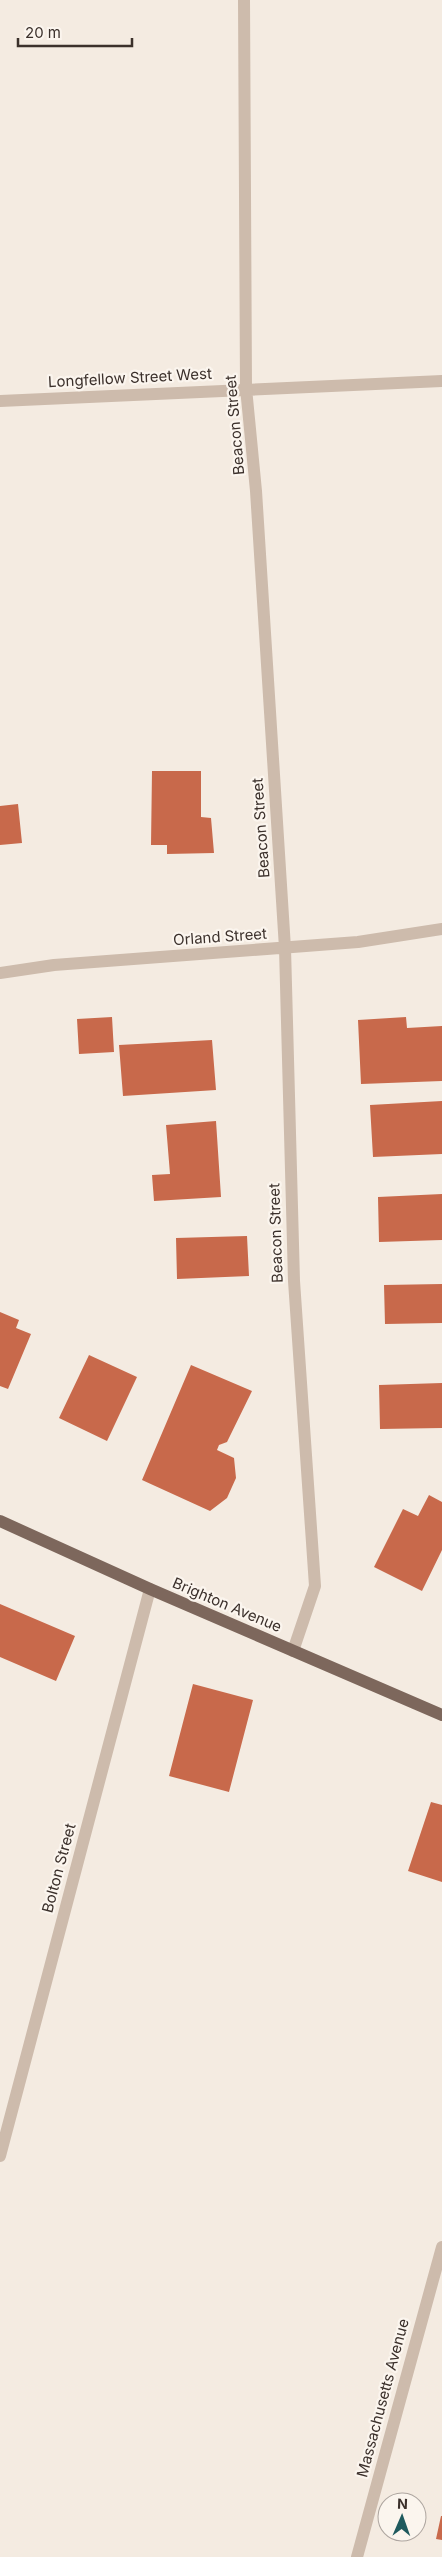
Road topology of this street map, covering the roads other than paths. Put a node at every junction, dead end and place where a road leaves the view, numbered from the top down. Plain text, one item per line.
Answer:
1 (244, 0) edge
2 (442, 381) edge
3 (246, 388) junction
4 (0, 401) edge
5 (442, 929) edge
6 (285, 948) junction
7 (0, 973) edge
8 (0, 1521) edge
9 (150, 1589) junction
10 (292, 1651) junction
11 (442, 1715) edge
12 (0, 2156) edge
13 (442, 2247) edge
14 (357, 2557) edge

1 - 3 street, Beacon Street
2 - 3 street, Longfellow Street West
3 - 4 street, Longfellow Street West
3 - 6 street, Beacon Street
5 - 6 street, Orland Street
6 - 7 street, Orland Street
6 - 10 street, Beacon Street
8 - 9 main road, Brighton Avenue
9 - 10 main road, Brighton Avenue
9 - 12 street, Bolton Street
10 - 11 main road, Brighton Avenue
13 - 14 street, Massachusetts Avenue

